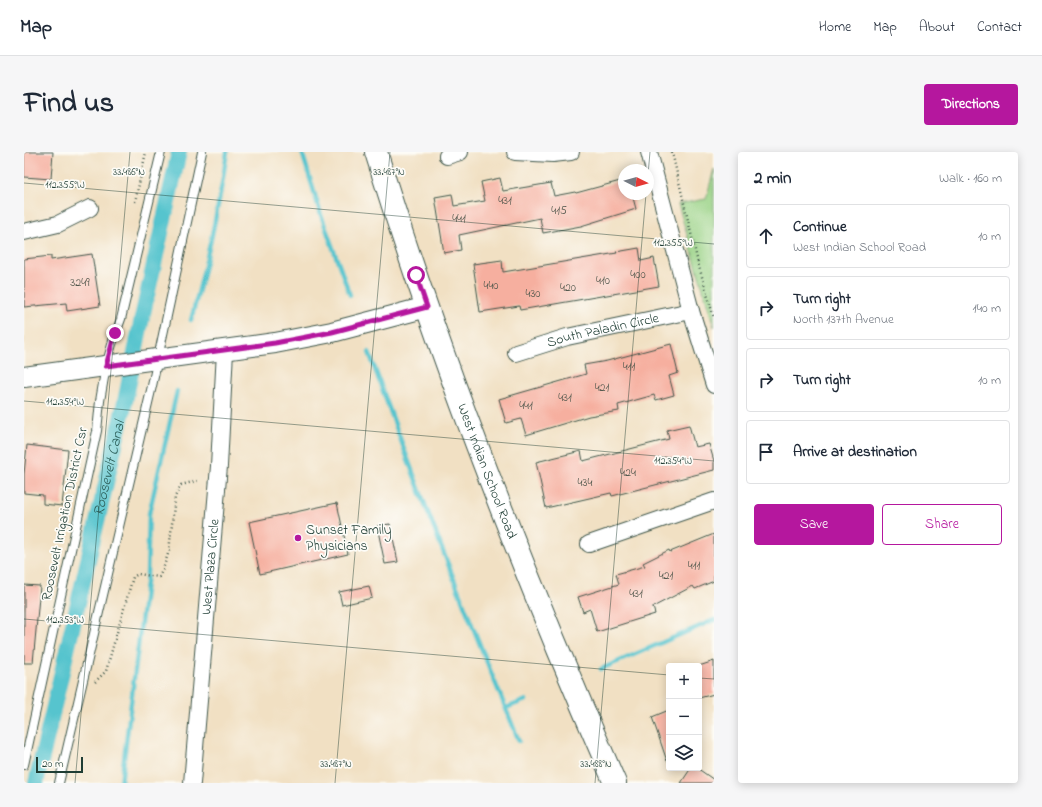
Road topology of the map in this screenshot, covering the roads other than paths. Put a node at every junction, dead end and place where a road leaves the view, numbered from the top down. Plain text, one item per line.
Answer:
1 (160, 152) edge
2 (202, 152) edge
3 (376, 152) edge
4 (515, 152) edge
5 (571, 152) edge
6 (649, 152) edge
7 (90, 208) dead end
8 (24, 232) edge
9 (427, 307) junction
10 (691, 311) junction
11 (225, 351) junction
12 (516, 353) dead end
13 (152, 360) junction
14 (110, 366) junction
15 (24, 377) edge
16 (714, 385) edge
17 (714, 501) edge
18 (589, 544) dead end
19 (24, 765) edge
20 (58, 783) edge
21 (192, 783) edge
22 (615, 783) edge

1 - 14 lane, Roosevelt Irrigation District Csr
2 - 13 lane
3 - 9 main road, West Indian School Road
4 - 5 street
6 - 10 street
7 - 8 street
9 - 11 street
9 - 22 main road, West Indian School Road
10 - 12 street, South Paladin Circle
10 - 16 street
11 - 13 street
11 - 21 street, West Plaza Circle
13 - 14 street
13 - 20 lane
14 - 15 street
14 - 19 lane, Roosevelt Irrigation District Csr
17 - 18 street

